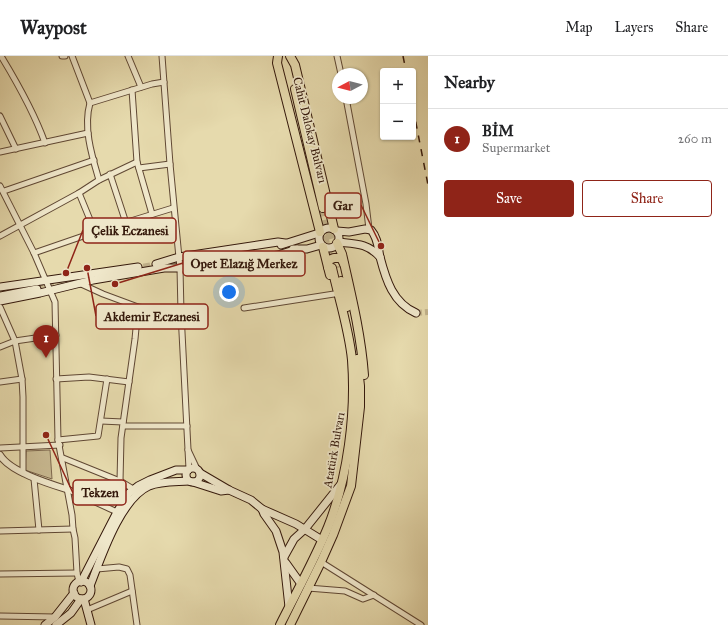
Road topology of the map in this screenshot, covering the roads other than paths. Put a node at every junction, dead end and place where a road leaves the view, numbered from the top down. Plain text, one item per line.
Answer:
1 (1, 56) edge
2 (72, 56) edge
3 (128, 56) edge
4 (162, 56) edge
5 (278, 56) edge
6 (288, 56) edge
7 (337, 56) edge
8 (340, 68) edge
9 (164, 82) junction
10 (141, 87) junction
11 (132, 90) junction
12 (90, 103) junction
13 (347, 104) edge
14 (0, 116) edge
15 (88, 133) junction
16 (45, 143) junction
17 (16, 148) junction
18 (0, 152) edge
19 (94, 160) junction
20 (137, 162) junction
21 (170, 164) junction
22 (139, 168) junction
23 (110, 174) junction
24 (99, 180) junction
25 (0, 186) edge
26 (4, 191) junction
27 (79, 193) junction
28 (174, 208) junction
29 (321, 210) junction
30 (152, 214) junction
31 (126, 223) junction
32 (20, 224) junction
33 (369, 229) junction
34 (335, 230) junction
35 (95, 232) junction
36 (320, 232) junction
37 (0, 236) edge
38 (286, 243) junction
39 (338, 243) junction
40 (322, 246) junction
41 (297, 249) junction
42 (34, 253) junction
43 (179, 257) junction
44 (380, 257) junction
45 (180, 268) junction
46 (336, 268) junction
47 (45, 280) junction
48 (79, 283) junction
49 (0, 287) edge
50 (50, 290) junction
51 (0, 292) edge
52 (334, 294) junction
53 (0, 296) edge
54 (0, 301) edge
55 (0, 307) edge
56 (138, 307) junction
57 (244, 308) dead end
58 (181, 313) junction
59 (416, 313) tunnel mouth
60 (56, 335) junction
61 (15, 341) junction
62 (0, 347) edge
63 (22, 379) junction
64 (56, 379) junction
65 (107, 379) junction
66 (0, 382) edge
67 (129, 382) junction
68 (101, 421) junction
69 (123, 424) junction
70 (187, 426) junction
71 (59, 442) junction
72 (23, 446) junction
73 (0, 448) edge
74 (188, 449) junction
75 (63, 458) junction
76 (1, 459) edge
77 (188, 469) junction
78 (198, 471) junction
79 (23, 473) junction
80 (34, 479) junction
81 (120, 481) junction
82 (191, 481) junction
83 (341, 484) junction
84 (133, 489) junction
85 (69, 490) junction
86 (229, 490) junction
87 (262, 509) junction
88 (117, 512) junction
89 (73, 529) junction
90 (304, 529) junction
91 (39, 530) junction
92 (0, 531) edge
93 (322, 540) junction
94 (285, 559) junction
95 (321, 562) junction
96 (96, 569) junction
97 (0, 574) edge
98 (76, 574) junction
99 (80, 582) junction
100 (90, 586) junction
101 (305, 586) junction
102 (132, 591) junction
103 (74, 593) junction
104 (374, 595) junction
105 (82, 599) junction
106 (289, 607) junction
107 (87, 610) junction
108 (0, 616) edge
109 (55, 617) junction
110 (45, 625) edge
111 (56, 625) edge
112 (91, 625) edge
113 (137, 625) edge
114 (280, 625) edge
115 (290, 625) edge
116 (421, 625) edge

1 - 16 street
2 - 12 street
3 - 10 street
4 - 9 street
5 - 29 main road
6 - 29 main road, Cahit Dalokay Bulvarı
7 - 8 street
9 - 10 street
9 - 21 street
10 - 11 street
11 - 12 street
11 - 20 street
12 - 15 street
13 - 33 street
14 - 17 street
15 - 16 street
15 - 19 street
16 - 17 street
17 - 18 street
19 - 24 street
19 - 26 street
20 - 22 street
20 - 23 street
21 - 22 street
21 - 28 street
22 - 30 street
23 - 24 street
23 - 31 street
24 - 27 street
25 - 26 street
26 - 32 street
27 - 32 street
27 - 35 street
28 - 30 street
28 - 43 street
29 - 34 main road
29 - 36 main road
30 - 31 street
31 - 35 street
32 - 37 street
32 - 42 street
33 - 34 main road
33 - 44 main road
34 - 36 main road
34 - 39 main road
35 - 42 street
36 - 38 main road
36 - 40 main road
38 - 41 main road
38 - 43 main road
39 - 40 main road
39 - 44 main road
39 - 46 main road
40 - 41 main road
40 - 46 main road
41 - 45 main road
42 - 47 street
43 - 45 street
43 - 47 main road
44 - 59 main road
45 - 48 main road
45 - 58 street
46 - 52 main road
46 - 83 main road, Atatürk Bulvarı
46 - 95 main road, Atatürk Bulvarı
47 - 49 main road
47 - 50 street
48 - 50 main road
48 - 56 street
50 - 54 main road
50 - 60 street
51 - 53 main road
52 - 57 street
52 - 83 main road
55 - 61 street
56 - 58 street
56 - 67 street
58 - 70 street
60 - 61 street
60 - 64 street
61 - 62 street
61 - 63 street
63 - 66 street
63 - 72 street
64 - 65 street
64 - 71 street
65 - 67 street
65 - 68 street
67 - 69 street
68 - 69 street
68 - 71 street
69 - 70 street
69 - 81 street
70 - 74 street
71 - 72 street
71 - 75 street
72 - 73 street
72 - 79 street
74 - 77 street
74 - 78 street
75 - 81 street
75 - 85 street
76 - 79 street
77 - 78 main road
77 - 82 main road
77 - 84 main road
78 - 82 main road
78 - 86 main road
79 - 80 street
80 - 85 street
80 - 91 street
81 - 84 street
82 - 86 main road
82 - 96 main road
83 - 90 main road
83 - 93 main road, Atatürk Bulvarı
84 - 88 main road
85 - 88 street
85 - 89 street
86 - 87 main road
87 - 90 main road
87 - 94 main road
88 - 99 main road
89 - 91 street
89 - 98 street
90 - 93 main road
90 - 94 main road
91 - 92 street
93 - 101 main road, Atatürk Bulvarı
94 - 101 main road
94 - 106 main road
95 - 101 main road, Atatürk Bulvarı
95 - 104 street
96 - 100 main road
96 - 102 street
97 - 98 street
98 - 99 street
99 - 100 main road
99 - 103 main road
100 - 105 main road
101 - 104 street
101 - 106 main road, Atatürk Bulvarı
101 - 115 main road, Atatürk Bulvarı
102 - 107 street
102 - 113 street
103 - 105 main road
103 - 109 main road
104 - 116 street
105 - 107 main road
105 - 111 main road
106 - 114 main road, Atatürk Bulvarı
107 - 112 main road
108 - 109 street
109 - 110 main road

